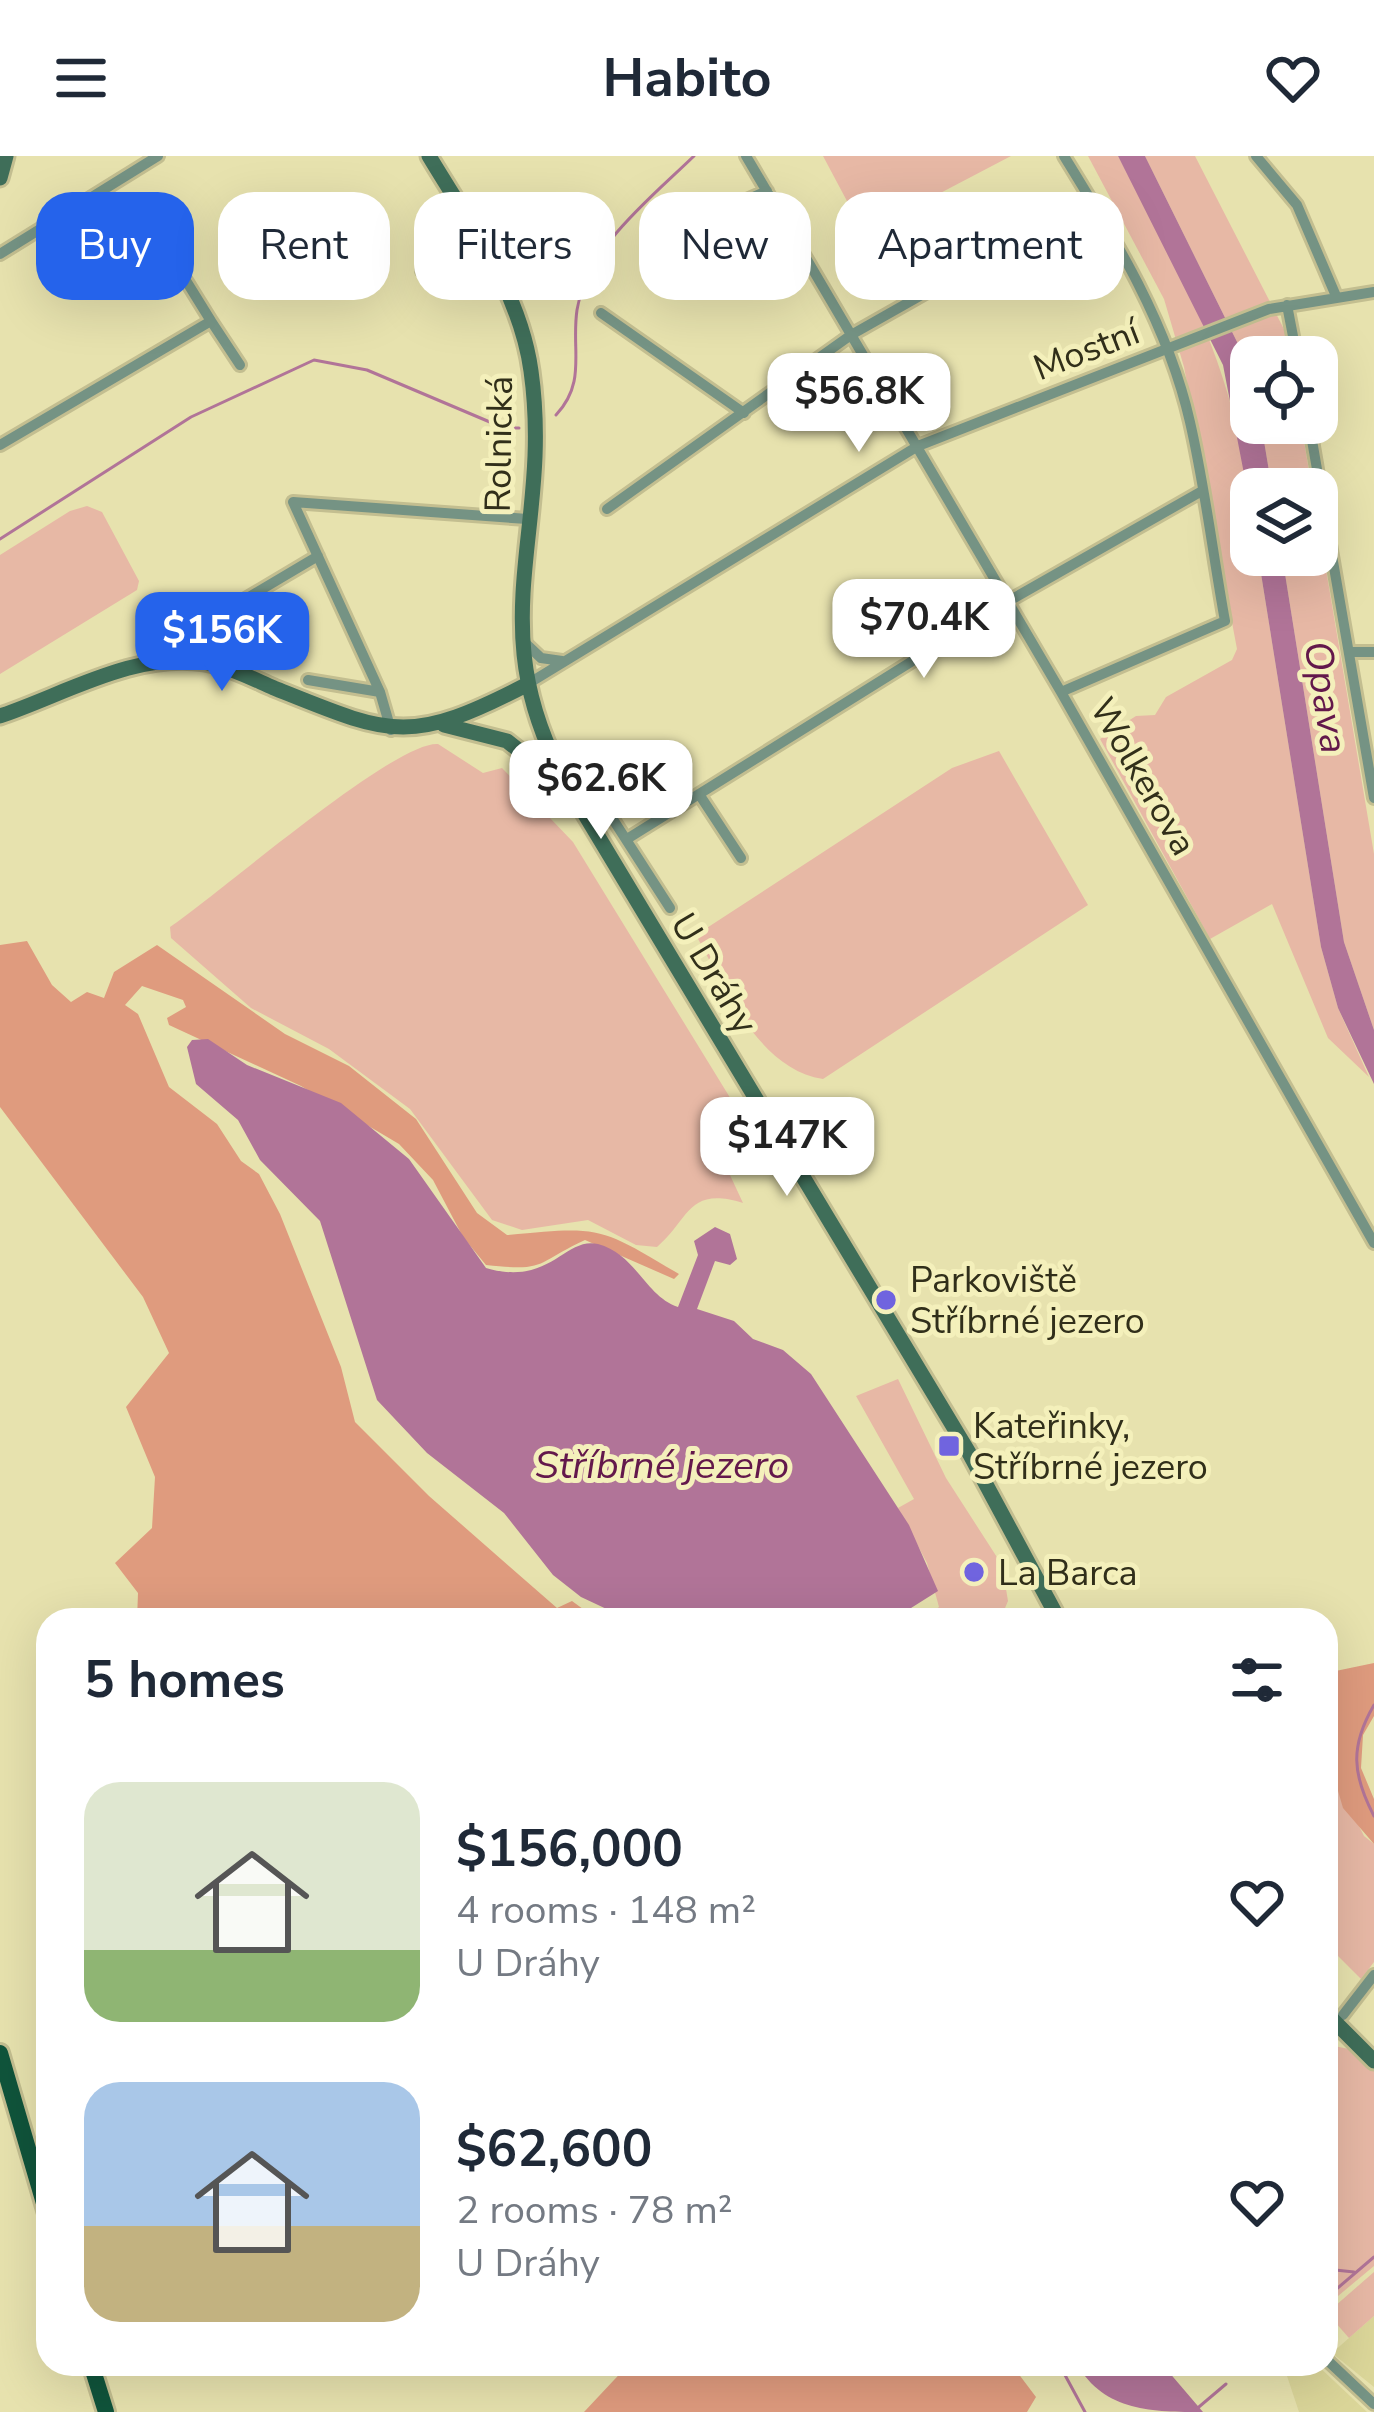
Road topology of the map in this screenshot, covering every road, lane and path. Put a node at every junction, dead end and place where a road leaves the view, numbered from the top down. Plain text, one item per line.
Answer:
1 (6, 156) edge
2 (158, 156) edge
3 (429, 156) edge
4 (746, 156) edge
5 (1064, 156) edge
6 (1256, 156) edge
7 (0, 178) edge
8 (767, 191) joint
9 (450, 192) edge
10 (1087, 192) edge
11 (0, 254) edge
12 (1124, 254) edge
13 (1374, 292) edge
14 (194, 294) edge
15 (1336, 296) junction
16 (511, 300) edge
17 (913, 300) edge
18 (1287, 305) junction
19 (601, 313) dead end
20 (211, 321) junction
21 (851, 335) junction
22 (1293, 336) edge
23 (1173, 347) junction
24 (240, 365) dead end
25 (744, 413) junction
26 (1313, 444) edge
27 (0, 445) edge
28 (918, 446) junction
29 (1202, 491) junction
30 (607, 509) dead end
31 (527, 519) junction
32 (318, 556) junction
33 (1007, 602) junction
34 (195, 629) dead end
35 (520, 638) junction
36 (1350, 652) junction
37 (1374, 652) edge
38 (565, 662) junction
39 (308, 680) dead end
40 (526, 686) junction
41 (380, 692) junction
42 (1060, 692) junction
43 (0, 716) edge
44 (441, 724) junction
45 (391, 730) junction
46 (569, 751) dead end
47 (572, 794) junction
48 (699, 794) junction
49 (1374, 798) edge
50 (627, 839) junction
51 (741, 858) dead end
52 (670, 908) dead end
53 (1374, 1243) edge
54 (1053, 1608) edge
55 (1374, 1975) edge
56 (1338, 2016) edge
57 (1338, 2020) edge
58 (0, 2053) edge
59 (1374, 2061) edge
60 (36, 2175) edge
61 (1338, 2370) edge
62 (96, 2376) edge
63 (1374, 2404) edge
64 (106, 2412) edge

1 - 7 street
2 - 11 street
3 - 9 street, Rolnická
4 - 8 street, Wolkerova
5 - 10 street
6 - 15 street
8 - 21 street, Wolkerova
12 - 23 street
13 - 15 street, Mostní
14 - 20 street
15 - 18 street, Mostní
16 - 31 street, Rolnická
17 - 21 street
18 - 22 street
18 - 23 street, Mostní
19 - 25 street
20 - 24 street
20 - 27 street
21 - 25 street
21 - 28 street, Wolkerova
23 - 28 street, Mostní
23 - 29 street
25 - 30 street
26 - 36 street
28 - 33 street, Wolkerova
28 - 38 street, Mostní
29 - 33 street
29 - 42 street
31 - 32 street
31 - 35 street, Rolnická
32 - 34 street
32 - 41 street
33 - 42 street, Wolkerova
33 - 48 street
35 - 38 street
35 - 40 street, Rolnická
36 - 37 street
36 - 49 street
38 - 40 street, Mostní
39 - 41 street
40 - 44 street, U Dráhy
40 - 47 street, U Dráhy
41 - 45 street
42 - 53 street, Wolkerova
43 - 45 street, U Dráhy
44 - 45 street, U Dráhy
44 - 47 street, U Dráhy
46 - 50 street
47 - 54 street, U Dráhy
48 - 50 street
48 - 51 street
50 - 52 street
55 - 56 street
57 - 59 street
58 - 60 main road
61 - 63 street
62 - 64 main road

